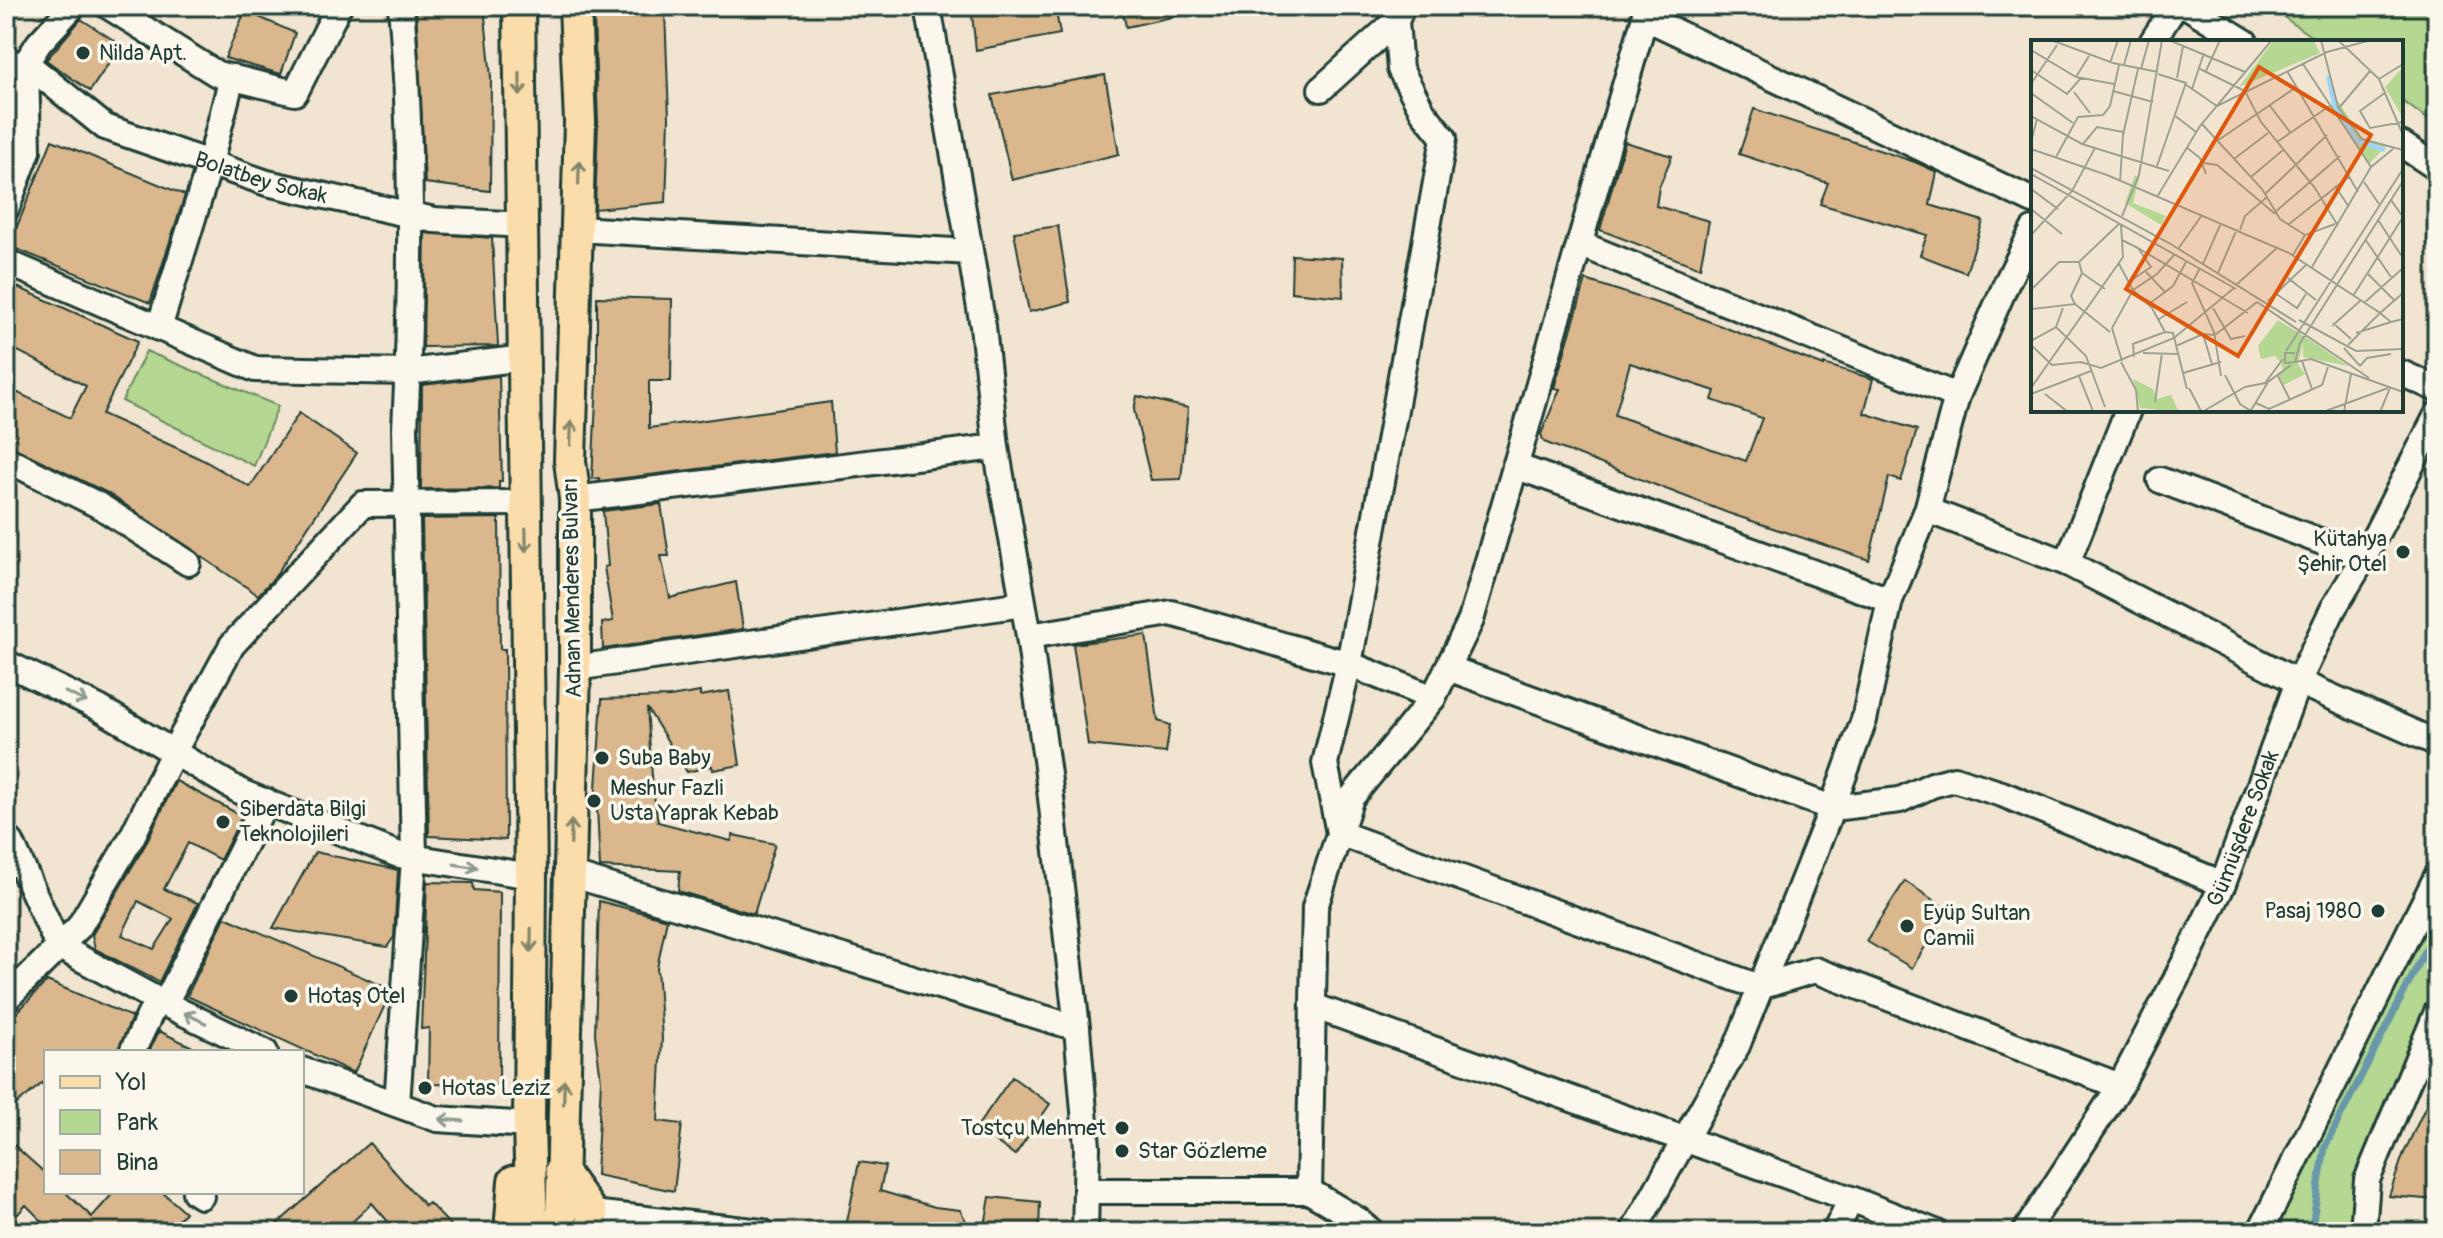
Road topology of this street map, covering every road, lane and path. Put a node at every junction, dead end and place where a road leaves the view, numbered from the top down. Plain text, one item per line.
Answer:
1 (73, 6) edge
2 (108, 6) edge
3 (339, 6) edge
4 (401, 6) edge
5 (519, 6) edge
6 (575, 6) edge
7 (928, 6) edge
8 (2175, 6) edge
9 (2187, 6) edge
10 (1646, 12) edge
11 (1400, 13) edge
12 (2153, 40) edge
13 (2242, 40) edge
14 (16, 64) edge
15 (232, 77) junction
16 (1321, 89) dead end
17 (2403, 145) edge
18 (210, 163) junction
19 (2437, 168) edge
20 (2031, 200) edge
21 (6, 209) edge
22 (408, 215) junction
23 (522, 225) junction
24 (577, 229) junction
25 (2031, 234) edge
26 (1580, 244) junction
27 (970, 252) junction
28 (6, 262) edge
29 (159, 328) junction
30 (524, 358) junction
31 (408, 372) junction
32 (2403, 374) edge
33 (2437, 389) edge
34 (1957, 396) junction
35 (2127, 412) edge
36 (2437, 415) edge
37 (996, 447) junction
38 (6, 459) edge
39 (1515, 466) junction
40 (2160, 480) dead end
41 (575, 499) junction
42 (526, 503) junction
43 (407, 505) junction
44 (1927, 510) junction
45 (2364, 558) junction
46 (188, 563) dead end
47 (2067, 563) junction
48 (1890, 600) junction
49 (1023, 604) junction
50 (1029, 636) junction
51 (6, 663) edge
52 (1349, 664) junction
53 (575, 668) junction
54 (1448, 668) junction
55 (2298, 682) junction
56 (1433, 698) junction
57 (2437, 743) edge
58 (174, 751) junction
59 (266, 801) junction
60 (1832, 808) junction
61 (1339, 833) junction
62 (8, 842) edge
63 (414, 858) junction
64 (570, 874) junction
65 (531, 876) junction
66 (2437, 876) edge
67 (2223, 884) junction
68 (58, 946) junction
69 (1759, 987) junction
70 (6, 999) edge
71 (165, 1004) junction
72 (1313, 1006) junction
73 (2437, 1012) edge
74 (1077, 1028) junction
75 (133, 1050) edge
76 (261, 1050) edge
77 (304, 1071) edge
78 (2120, 1086) junction
79 (397, 1104) junction
80 (529, 1125) junction
81 (1687, 1140) junction
82 (561, 1170) junction
83 (1086, 1191) junction
84 (1309, 1191) junction
85 (1851, 1199) junction
86 (592, 1223) edge
87 (694, 1229) edge
88 (510, 1232) edge
89 (532, 1232) edge
90 (561, 1232) edge
91 (762, 1232) edge
92 (1085, 1232) edge
93 (1372, 1232) edge
94 (1633, 1232) edge
95 (1835, 1232) edge
96 (1935, 1232) edge
97 (2025, 1232) edge
98 (2260, 1232) edge
99 (2363, 1232) edge

1 - 14 street
2 - 15 street
3 - 15 street
4 - 22 street
5 -> 23 main road, Adnan Menderes Bulvarı
24 -> 6 main road, Adnan Menderes Bulvarı
7 - 27 street
8 - 12 street
9 - 13 street
10 - 20 street
10 - 26 street
11 - 16 street
11 - 52 street
14 - 18 street, Bolatbey Sokak
14 - 21 street
15 - 18 street
17 - 19 street
18 - 22 street, Bolatbey Sokak
18 - 29 street
22 - 23 street, Bolatbey Sokak
22 - 31 street
23 - 30 main road, Adnan Menderes Bulvarı
24 - 27 street
41 -> 24 main road, Adnan Menderes Bulvarı
25 - 34 street
26 - 34 street
26 - 39 street
27 - 37 street
28 - 29 street
29 - 31 street
30 - 31 street
30 - 42 main road, Adnan Menderes Bulvarı
31 - 43 street
32 - 33 street
34 - 44 street
35 - 47 street
36 - 45 street, Gümüşdere Sokak
37 - 41 street
37 - 49 street
38 - 46 street
39 - 48 street
39 - 54 street
40 - 45 street
41 - 53 main road, Adnan Menderes Bulvarı
42 - 43 street
42 -> 65 main road, Adnan Menderes Bulvarı
43 - 58 street
43 - 63 street
44 - 47 street
44 - 48 street
45 - 55 street, Gümüşdere Sokak
47 - 55 street
48 - 60 street
49 - 50 street
49 - 53 street
50 - 52 street
50 - 74 street
51 -> 58 street
52 - 56 street
52 - 61 street
64 -> 53 main road, Adnan Menderes Bulvarı
54 - 56 street
54 - 60 street
55 - 57 street
55 - 67 street, Gümüşdere Sokak
56 - 61 street
58 - 59 street
58 - 68 street
59 - 63 street
59 - 71 street
60 - 67 street
60 - 69 street
61 - 69 street
61 - 72 street
62 - 68 street
63 -> 65 street
63 - 79 street
64 - 74 street
82 -> 64 main road, Adnan Menderes Bulvarı
65 -> 80 main road, Adnan Menderes Bulvarı
66 - 98 street
67 - 78 street, Gümüşdere Sokak
68 - 70 street
68 - 71 street
69 - 78 street
69 - 81 street
71 - 75 street
76 -> 71 street
72 - 81 street
72 - 84 street
73 - 99 street
74 - 83 street
77 - 79 street
78 - 97 street, Gümüşdere Sokak
80 -> 79 street
80 - 88 main road
80 - 89 main road
81 - 85 street
81 - 94 street
82 - 86 main road
82 - 90 main road, Adnan Menderes Bulvarı
83 - 84 street
83 - 92 street
84 - 93 street
85 - 95 street
85 - 96 street
86 - 87 street
87 - 91 street

